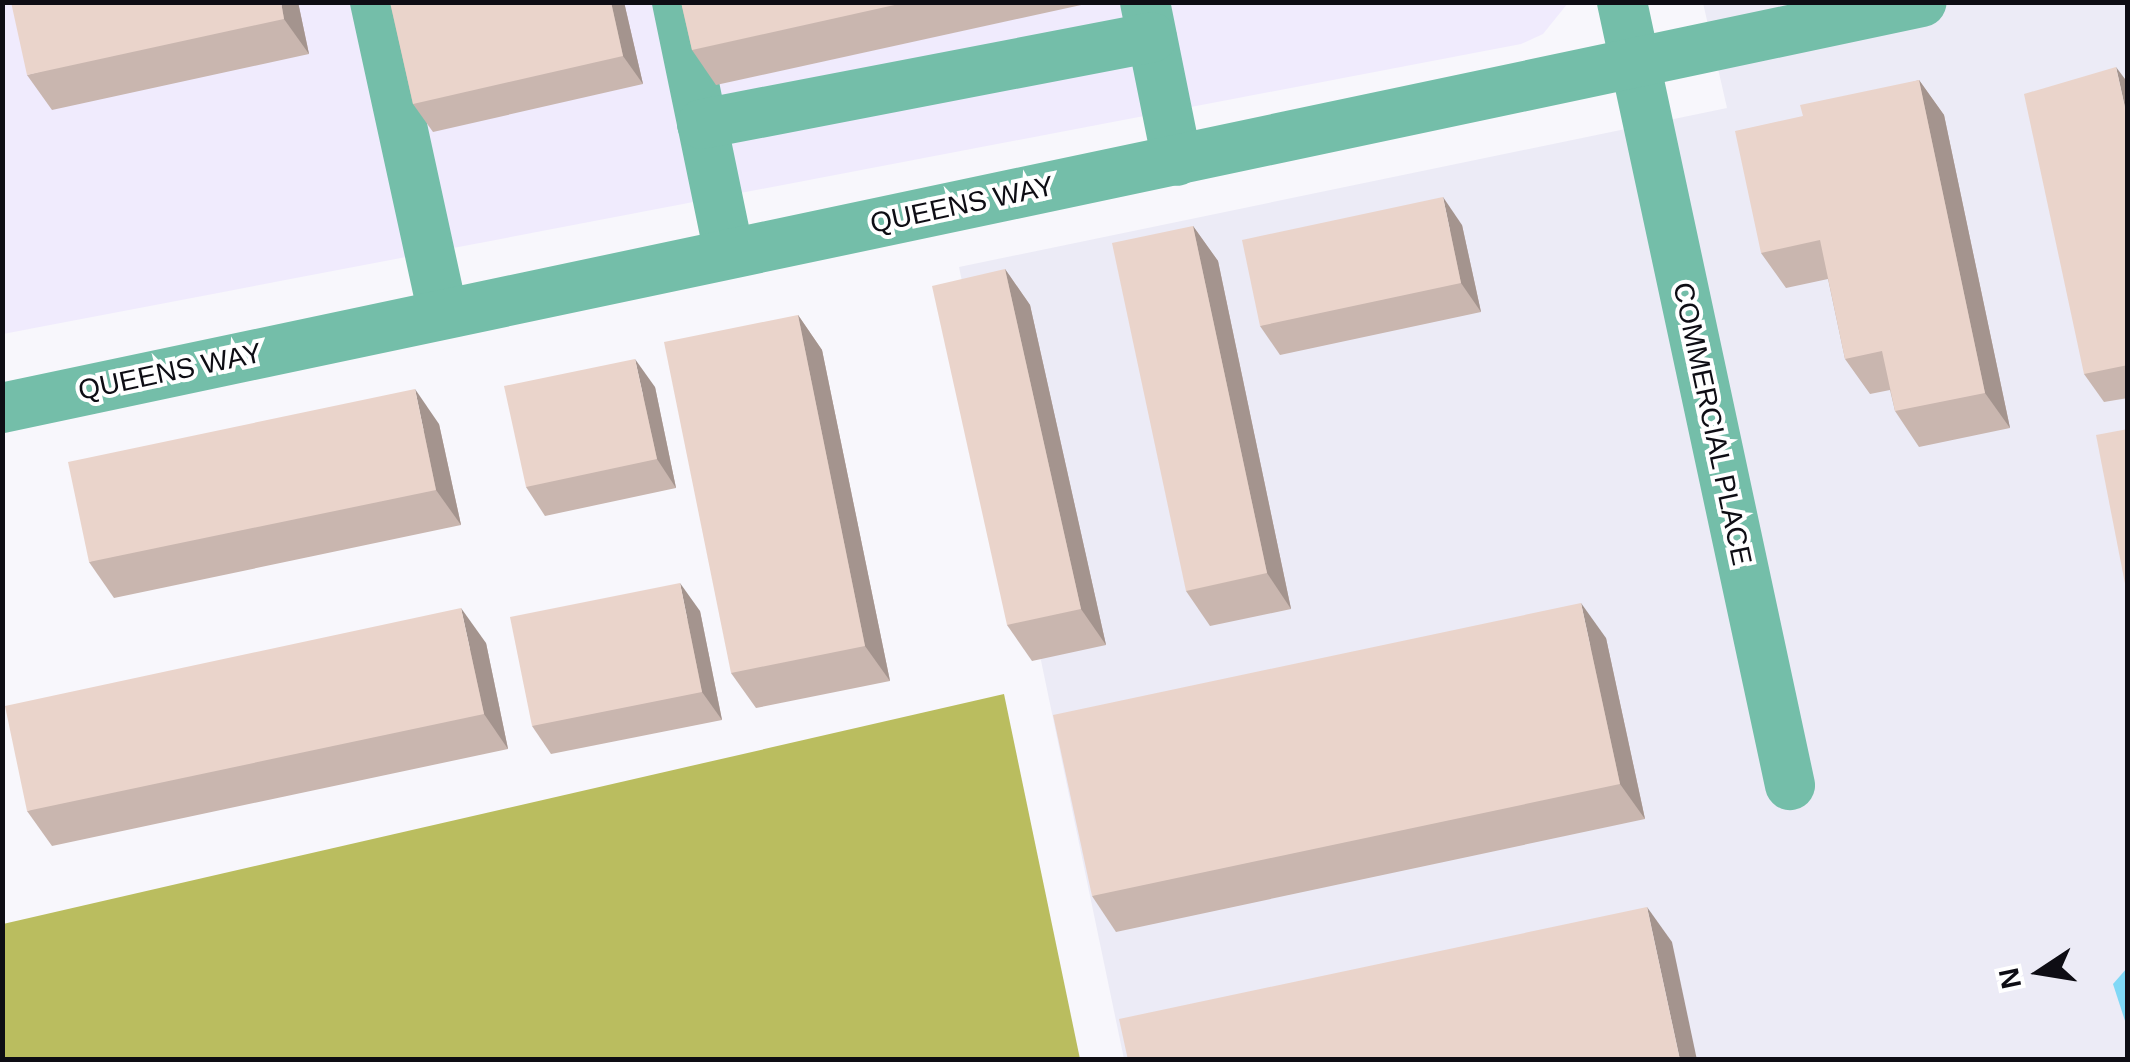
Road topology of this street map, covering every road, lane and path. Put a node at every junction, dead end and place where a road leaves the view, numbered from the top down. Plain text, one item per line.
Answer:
1 (374, 2) edge
2 (677, 2) edge
3 (1622, 2) edge
4 (1922, 2) edge
5 (1149, 20) edge
6 (1634, 62) junction
7 (702, 124) junction
8 (1177, 161) junction
9 (729, 254) junction
10 (443, 314) junction
11 (2, 408) edge
12 (1790, 785) dead end

1 - 10 street
2 - 7 street
3 - 6 street, COMMERCIAL PLACE
4 - 6 street, QUEENS WAY
5 - 7 street
5 - 8 street
6 - 8 street, QUEENS WAY
6 - 12 street, COMMERCIAL PLACE
7 - 9 street
8 - 9 street, QUEENS WAY
9 - 10 street, QUEENS WAY
10 - 11 street, QUEENS WAY

